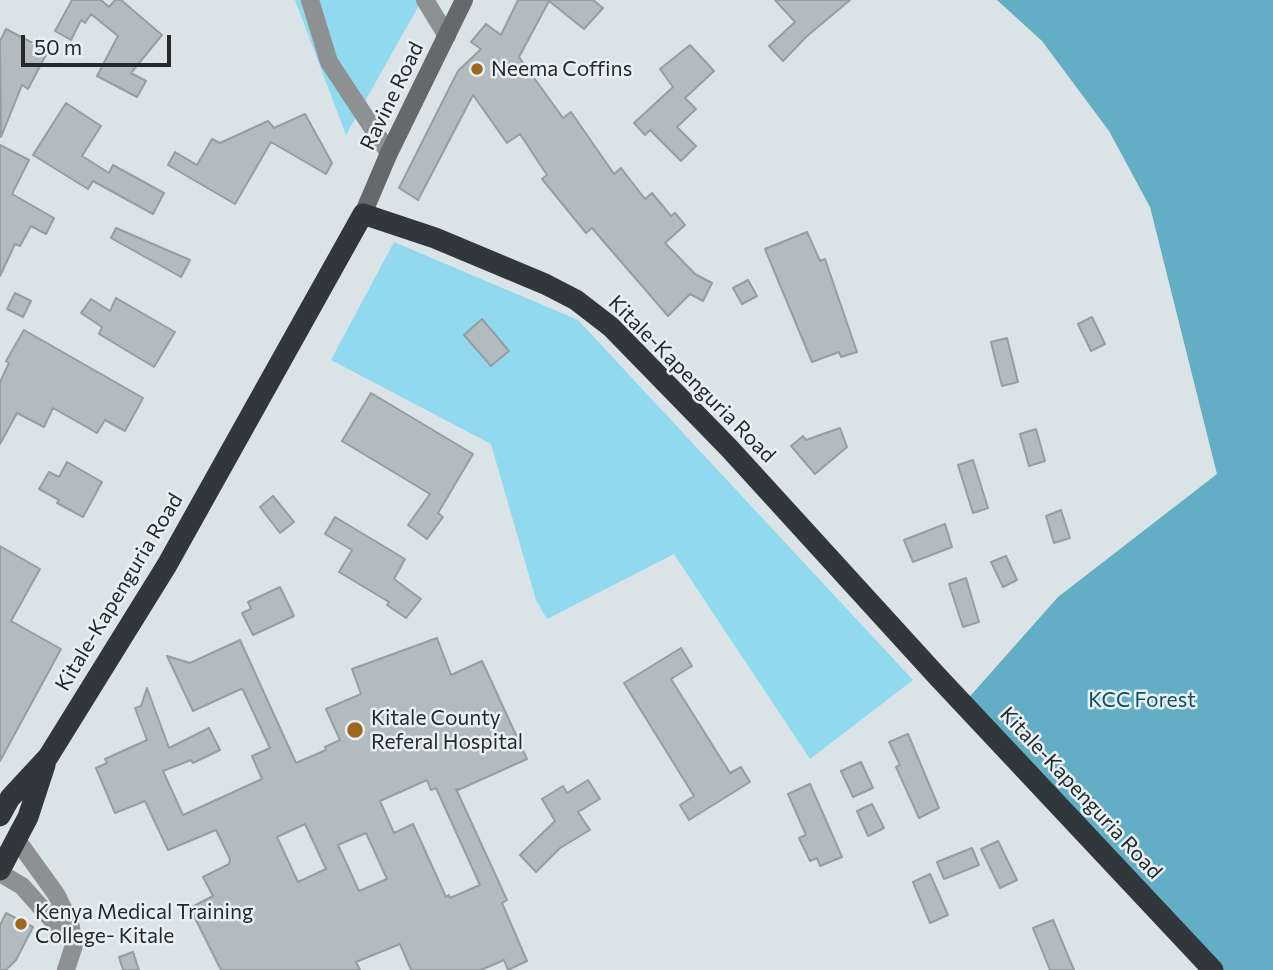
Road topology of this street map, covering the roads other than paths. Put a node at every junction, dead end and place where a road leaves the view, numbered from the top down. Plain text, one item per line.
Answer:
1 (310, 0) edge
2 (425, 0) edge
3 (464, 0) edge
4 (447, 36) junction
5 (389, 153) junction
6 (363, 214) junction
7 (48, 757) junction
8 (0, 816) edge
9 (8, 836) edge
10 (0, 871) edge
11 (72, 943) junction
12 (66, 970) edge
13 (82, 970) edge
14 (1213, 970) edge

1 - 5 street
2 - 4 street
3 - 4 street, Ravine Road
4 - 5 street, Ravine Road
5 - 6 street, Ravine Road
6 - 7 highway, Kitale-Kapenguria Road
6 - 14 highway, Kitale-Kapenguria Road
7 - 8 highway, Kitale-Kapenguria Road
7 - 9 highway, Kitale-Kapenguria Road
9 - 10 highway, Kitale-Kapenguria Road
9 - 11 street
10 - 11 street
11 - 12 street
11 - 13 street

